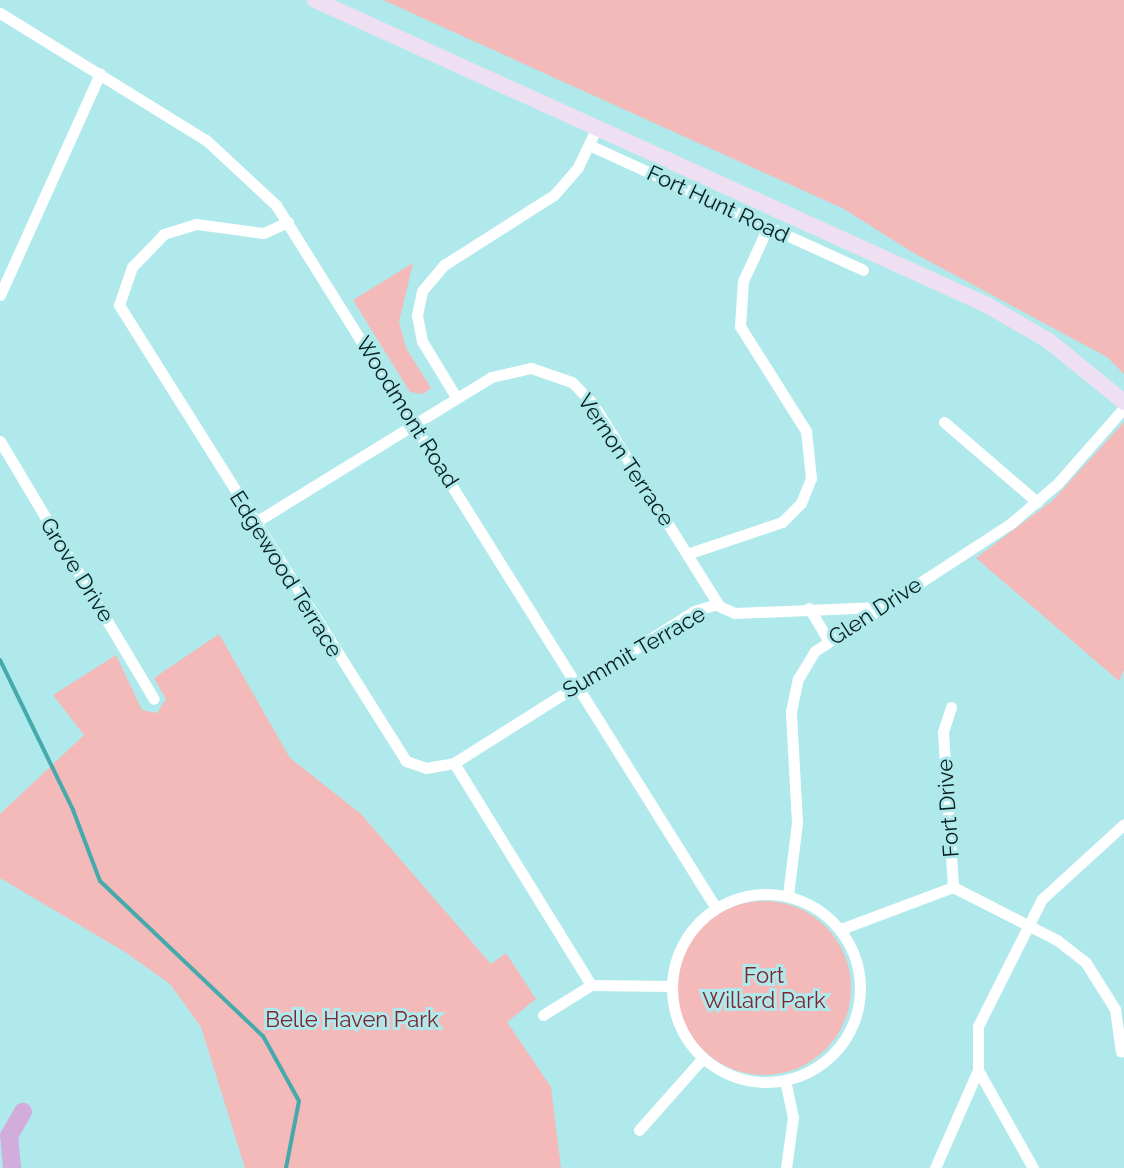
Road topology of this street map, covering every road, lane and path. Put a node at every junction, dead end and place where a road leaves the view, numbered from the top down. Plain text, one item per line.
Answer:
1 (315, 0) edge
2 (0, 13) edge
3 (100, 74) junction
4 (597, 127) junction
5 (589, 145) junction
6 (288, 222) junction
7 (768, 227) junction
8 (854, 244) junction
9 (846, 261) junction
10 (863, 270) dead end
11 (0, 295) edge
12 (456, 397) junction
13 (1124, 405) edge
14 (944, 422) dead end
15 (414, 423) junction
16 (0, 441) edge
17 (1037, 502) junction
18 (254, 523) junction
19 (687, 554) junction
20 (717, 604) junction
21 (879, 607) junction
22 (809, 608) junction
23 (828, 640) junction
24 (577, 684) junction
25 (154, 699) dead end
26 (951, 707) dead end
27 (454, 763) junction
28 (1124, 824) edge
29 (953, 887) junction
30 (788, 895) junction
31 (716, 908) junction
32 (1027, 925) junction
33 (841, 929) junction
34 (591, 985) junction
35 (670, 986) junction
36 (543, 1015) dead end
37 (1121, 1052) dead end
38 (703, 1058) junction
39 (978, 1070) junction
40 (785, 1080) junction
41 (23, 1112) dead end
42 (639, 1130) dead end
43 (12, 1168) edge
44 (786, 1168) edge
45 (935, 1168) edge
46 (1033, 1168) edge

1 - 4 main road, Fort Hunt Road
2 - 3 street, Woodmont Road
3 - 6 street, Woodmont Road
3 - 11 street
4 - 5 street
4 - 8 main road, Fort Hunt Road
5 - 7 street, Fort Hunt Road
5 - 12 street
6 - 15 street, Woodmont Road
6 - 18 street, Edgewood Terrace
7 - 9 street, Fort Hunt Road
7 - 19 street
8 - 9 street
8 - 13 main road, Fort Hunt Road
9 - 10 street, Fort Hunt Road
12 - 15 street, Vernon Terrace
12 - 19 street, Vernon Terrace
13 - 17 street, Glen Drive
14 - 17 street
15 - 18 street, Vernon Terrace
15 - 24 street, Woodmont Road
16 - 25 street, Grove Drive
17 - 21 street, Glen Drive
18 - 27 street, Edgewood Terrace
19 - 20 street, Vernon Terrace
20 - 22 street, Summit Terrace
20 - 24 street, Summit Terrace
21 - 22 street, Summit Terrace
21 - 23 street, Glen Drive
22 - 23 street
23 - 30 street, Glen Drive
24 - 27 street, Summit Terrace
24 - 31 street, Woodmont Road
26 - 29 street, Fort Drive
27 - 34 street
28 - 32 street
29 - 32 street
29 - 33 street, Fort Drive
30 - 31 street
30 - 33 street
31 - 35 street
32 - 37 street
32 - 39 street
33 - 40 street
34 - 35 street
34 - 36 street
35 - 38 street
38 - 40 street
38 - 42 street
39 - 45 street
39 - 46 street
40 - 44 street
41 - 43 highway

